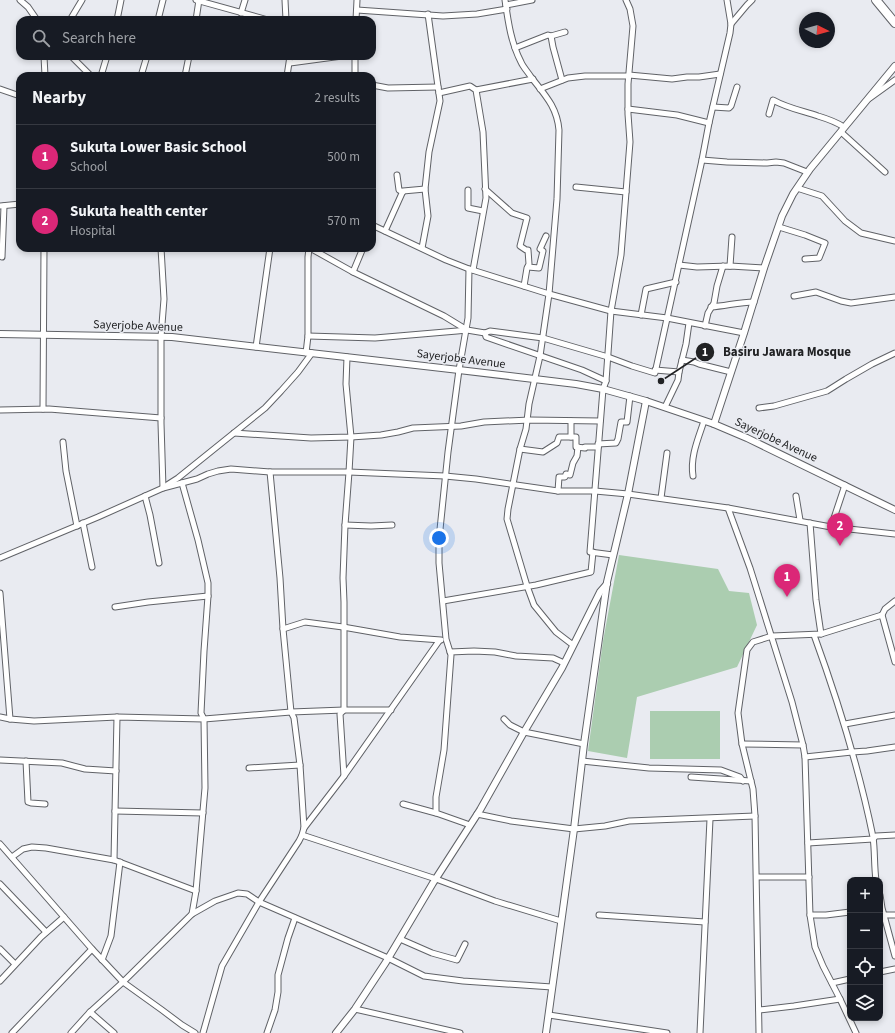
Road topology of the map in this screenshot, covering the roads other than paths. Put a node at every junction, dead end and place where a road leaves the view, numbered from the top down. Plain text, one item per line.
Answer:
1 (19, 0) edge
2 (82, 0) edge
3 (121, 0) edge
4 (163, 0) edge
5 (198, 0) edge
6 (245, 0) edge
7 (285, 0) edge
8 (357, 0) edge
9 (532, 0) edge
10 (626, 0) edge
11 (727, 0) edge
12 (752, 0) edge
13 (876, 0) edge
14 (506, 5) edge
15 (356, 10) junction
16 (241, 13) junction
17 (428, 14) junction
18 (34, 16) edge
19 (72, 16) edge
20 (118, 16) edge
21 (159, 16) edge
22 (196, 16) edge
23 (248, 16) edge
24 (286, 16) edge
25 (356, 16) edge
26 (895, 23) edge
27 (731, 24) junction
28 (564, 32) dead end
29 (551, 36) junction
30 (515, 48) junction
31 (44, 60) edge
32 (75, 60) edge
33 (106, 60) edge
34 (146, 60) edge
35 (187, 60) edge
36 (312, 60) edge
37 (355, 60) edge
38 (290, 63) joint
39 (895, 66) edge
40 (45, 72) edge
41 (87, 72) edge
42 (102, 72) edge
43 (142, 72) edge
44 (186, 72) edge
45 (288, 72) edge
46 (355, 72) edge
47 (720, 74) junction
48 (629, 75) junction
49 (533, 80) junction
50 (562, 80) junction
51 (895, 80) edge
52 (376, 86) edge
53 (438, 87) junction
54 (738, 87) dead end
55 (540, 88) junction
56 (0, 89) edge
57 (476, 90) junction
58 (439, 93) junction
59 (16, 95) edge
60 (865, 102) junction
61 (713, 107) junction
62 (628, 109) junction
63 (769, 114) dead end
64 (709, 122) junction
65 (843, 130) junction
66 (702, 160) junction
67 (807, 172) junction
68 (885, 172) dead end
69 (397, 175) dead end
70 (576, 187) dead end
71 (797, 188) junction
72 (425, 189) junction
73 (485, 189) junction
74 (468, 190) dead end
75 (403, 192) junction
76 (626, 192) junction
77 (16, 204) edge
78 (2, 206) edge
79 (483, 211) junction
80 (376, 227) edge
81 (779, 227) junction
82 (385, 231) junction
83 (546, 236) dead end
84 (732, 237) dead end
85 (895, 241) edge
86 (422, 248) junction
87 (44, 252) edge
88 (161, 252) edge
89 (269, 252) edge
90 (309, 252) edge
91 (316, 252) edge
92 (361, 252) edge
93 (2, 257) dead end
94 (805, 259) dead end
95 (679, 265) junction
96 (722, 266) junction
97 (730, 266) junction
98 (528, 267) junction
99 (764, 268) junction
100 (471, 270) junction
101 (353, 272) junction
102 (676, 282) junction
103 (524, 286) junction
104 (549, 294) junction
105 (794, 296) dead end
106 (895, 297) edge
107 (886, 298) junction
108 (754, 302) junction
109 (895, 302) edge
110 (711, 307) junction
111 (611, 311) junction
112 (641, 315) junction
113 (667, 318) junction
114 (689, 323) junction
115 (704, 326) junction
116 (467, 330) junction
117 (485, 333) junction
118 (744, 333) junction
119 (0, 334) edge
120 (44, 335) junction
121 (308, 336) junction
122 (161, 337) junction
123 (543, 338) junction
124 (256, 347) junction
125 (309, 353) junction
126 (895, 353) edge
127 (540, 356) junction
128 (347, 357) junction
129 (608, 357) junction
130 (682, 360) junction
131 (459, 370) junction
132 (655, 370) junction
133 (679, 372) junction
134 (731, 372) junction
135 (534, 379) junction
136 (606, 381) junction
137 (603, 389) junction
138 (630, 396) junction
139 (646, 401) junction
140 (665, 407) junction
141 (759, 408) dead end
142 (43, 409) junction
143 (0, 410) edge
144 (161, 418) junction
145 (527, 420) junction
146 (571, 420) junction
147 (600, 421) junction
148 (704, 421) junction
149 (714, 424) junction
150 (452, 426) junction
151 (234, 433) junction
152 (571, 436) junction
153 (351, 437) junction
154 (63, 442) dead end
155 (598, 446) junction
156 (578, 447) junction
157 (520, 449) junction
158 (667, 453) dead end
159 (270, 472) junction
160 (349, 472) junction
161 (445, 476) junction
162 (693, 476) dead end
163 (182, 483) junction
164 (513, 484) junction
165 (845, 485) junction
166 (163, 488) junction
167 (558, 491) junction
168 (595, 491) junction
169 (628, 494) junction
170 (145, 496) junction
171 (796, 496) dead end
172 (661, 498) junction
173 (728, 508) junction
174 (895, 510) edge
175 (800, 520) junction
176 (810, 523) junction
177 (82, 524) junction
178 (345, 525) junction
179 (392, 525) dead end
180 (77, 526) junction
181 (830, 527) junction
182 (895, 534) edge
183 (593, 552) junction
184 (613, 555) junction
185 (0, 558) edge
186 (159, 563) dead end
187 (92, 567) dead end
188 (608, 582) junction
189 (527, 586) junction
190 (0, 593) edge
191 (208, 596) junction
192 (443, 601) junction
193 (895, 601) edge
194 (115, 607) dead end
195 (882, 616) junction
196 (343, 627) junction
197 (283, 629) junction
198 (821, 634) junction
199 (814, 635) junction
200 (772, 636) junction
201 (446, 639) junction
202 (439, 641) junction
203 (573, 645) junction
204 (450, 652) junction
205 (895, 662) edge
206 (564, 663) junction
207 (344, 710) junction
208 (390, 710) junction
209 (291, 712) junction
210 (895, 716) edge
211 (0, 717) edge
212 (117, 717) junction
213 (204, 719) junction
214 (504, 719) dead end
215 (10, 720) junction
216 (845, 724) junction
217 (524, 732) junction
218 (584, 744) junction
219 (742, 744) junction
220 (803, 745) junction
221 (895, 747) edge
222 (852, 752) junction
223 (805, 757) junction
224 (0, 760) edge
225 (582, 760) junction
226 (26, 761) junction
227 (300, 765) junction
228 (249, 768) dead end
229 (116, 771) junction
230 (344, 776) junction
231 (691, 777) dead end
232 (743, 781) junction
233 (751, 781) junction
234 (45, 804) dead end
235 (403, 804) dead end
236 (115, 810) junction
237 (203, 813) junction
238 (436, 813) junction
239 (477, 814) junction
240 (756, 816) junction
241 (710, 819) junction
242 (470, 825) junction
243 (304, 828) junction
244 (574, 829) junction
245 (302, 835) junction
246 (895, 835) edge
247 (873, 839) junction
248 (808, 843) junction
249 (0, 844) edge
250 (12, 857) junction
251 (114, 860) junction
252 (120, 862) junction
253 (809, 877) junction
254 (876, 877) edge
255 (757, 878) junction
256 (436, 879) junction
257 (0, 884) edge
258 (196, 891) junction
259 (259, 902) junction
260 (847, 912) edge
261 (192, 914) junction
262 (599, 915) dead end
263 (810, 915) junction
264 (884, 915) joint
265 (895, 915) edge
266 (64, 917) junction
267 (295, 918) junction
268 (561, 921) junction
269 (705, 922) junction
270 (46, 932) junction
271 (400, 938) junction
272 (465, 944) dead end
273 (0, 949) edge
274 (92, 949) junction
275 (895, 956) edge
276 (388, 958) junction
277 (102, 960) junction
278 (14, 964) junction
279 (895, 968) edge
280 (883, 971) edge
281 (847, 980) edge
282 (0, 981) edge
283 (123, 982) junction
284 (832, 983) junction
285 (552, 986) junction
286 (840, 998) junction
287 (355, 1009) junction
288 (759, 1010) junction
289 (90, 1012) junction
290 (549, 1014) junction
291 (12, 1033) edge
292 (71, 1033) edge
293 (114, 1033) edge
294 (195, 1033) edge
295 (203, 1033) edge
296 (267, 1033) edge
297 (336, 1033) edge
298 (460, 1033) edge
299 (546, 1033) edge
300 (667, 1033) edge
301 (700, 1033) edge
302 (759, 1033) edge
303 (856, 1033) edge

1 - 18 street
2 - 19 street
3 - 20 street
4 - 21 street
5 - 16 street
5 - 22 street
6 - 16 street
7 - 24 street
8 - 15 street
9 - 14 street
10 - 48 street
11 - 27 street
12 - 27 street
13 - 26 main road
14 - 17 street
14 - 30 street
15 - 17 street
15 - 25 street
16 - 23 street
17 - 53 street
27 - 47 street
28 - 29 street
29 - 30 street
29 - 50 street
30 - 49 street
31 - 40 street
32 - 41 street
33 - 42 street
34 - 43 street
35 - 44 street
36 - 38 street
37 - 46 street
38 - 45 street
39 - 60 street
47 - 48 street
47 - 61 street
48 - 50 street
48 - 62 street
49 - 55 street
49 - 57 street
50 - 55 street
51 - 60 street
52 - 53 street
53 - 58 street
54 - 61 street
55 - 104 street
56 - 59 street
57 - 58 street
57 - 73 street
58 - 72 street
60 - 65 street
61 - 64 street
62 - 64 street
62 - 76 street
63 - 65 street
64 - 66 street
65 - 67 street
65 - 68 street
66 - 67 street
66 - 95 street
67 - 71 street
69 - 75 street
70 - 76 street
71 - 81 street
71 - 85 street
72 - 75 street
72 - 86 street
73 - 79 street
73 - 98 street
74 - 79 street
75 - 82 street
76 - 111 street
77 - 78 street
78 - 93 street
79 - 100 street
80 - 82 street
81 - 94 street
81 - 99 street
82 - 86 street
83 - 98 street
84 - 97 street
86 - 100 street
87 - 120 street
88 - 122 street
89 - 124 street
90 - 121 street
91 - 101 street
92 - 101 street
95 - 96 street
95 - 102 street
96 - 97 street
96 - 110 street
97 - 99 street
98 - 103 street
99 - 108 street
100 - 103 street
100 - 116 street
101 - 116 street
102 - 112 street
102 - 113 street
103 - 104 street
104 - 111 street
104 - 123 street
105 - 107 street
106 - 107 street
107 - 109 street
108 - 110 street
108 - 118 street
110 - 115 street
111 - 112 street
111 - 129 street
112 - 113 street
113 - 114 street
113 - 132 street
114 - 115 street
114 - 130 street
115 - 118 street
116 - 117 street
116 - 121 street
116 - 131 street
117 - 123 street
117 - 127 street
118 - 134 street
119 - 120 street, Sayerjobe Avenue
120 - 122 street, Sayerjobe Avenue
120 - 142 street
121 - 125 street
122 - 124 street, Sayerjobe Avenue
122 - 144 street
123 - 127 street
123 - 129 street
124 - 125 street, Sayerjobe Avenue
125 - 128 street, Sayerjobe Avenue
125 - 151 street
126 - 141 street
127 - 135 street
127 - 136 street
128 - 131 street, Sayerjobe Avenue
128 - 153 street
129 - 132 street
129 - 136 street
130 - 133 street
130 - 134 street
131 - 135 street, Sayerjobe Avenue
131 - 150 street
132 - 133 street
133 - 140 street
134 - 149 street
135 - 137 street, Sayerjobe Avenue
135 - 145 street
136 - 137 street
137 - 138 street, Sayerjobe Avenue
137 - 147 street
138 - 139 street, Sayerjobe Avenue
138 - 155 street
139 - 140 street, Sayerjobe Avenue
139 - 169 street
140 - 148 street, Sayerjobe Avenue
142 - 143 street
142 - 144 street
144 - 166 street
145 - 146 street
145 - 150 street
145 - 157 street
146 - 147 street
146 - 152 street
147 - 155 street
148 - 149 street, Sayerjobe Avenue
148 - 162 street
149 - 165 street, Sayerjobe Avenue
150 - 153 street
150 - 161 street
151 - 153 street
151 - 166 street
152 - 156 street
152 - 157 street
153 - 160 street
154 - 180 street
155 - 156 street
155 - 168 street
156 - 167 street
157 - 164 street
158 - 172 street
159 - 160 street
159 - 163 street
159 - 197 street
160 - 161 street
160 - 178 street
161 - 164 street
161 - 192 street
163 - 166 street
163 - 191 street
164 - 167 street
164 - 189 street
165 - 174 street, Sayerjobe Avenue
165 - 181 street
166 - 170 street
167 - 168 street
168 - 169 street
168 - 183 street
169 - 172 street
169 - 184 street
170 - 177 street
170 - 186 street
171 - 175 street
172 - 173 street
173 - 175 street
173 - 200 street
175 - 176 street
176 - 181 street
176 - 198 street
177 - 180 street
177 - 187 street
178 - 179 street
178 - 196 street
180 - 185 street
181 - 182 street
183 - 184 street
183 - 189 street
184 - 188 street
188 - 203 street
188 - 218 street
189 - 192 street
189 - 203 street
190 - 215 street
191 - 194 street
191 - 213 street
192 - 201 street
193 - 195 street
195 - 198 street
195 - 205 street
196 - 197 street
196 - 202 street
196 - 207 street
197 - 209 street
198 - 199 street
199 - 200 street
199 - 216 street
200 - 219 street
200 - 220 street
201 - 202 street
201 - 204 street
202 - 208 street
203 - 206 street
204 - 206 street
204 - 238 street
206 - 217 street
207 - 208 street
207 - 209 street
207 - 230 street
208 - 230 street
209 - 213 street
209 - 227 street
210 - 216 street
211 - 215 street
212 - 213 street
212 - 215 street
212 - 229 street
213 - 237 street
214 - 217 street
216 - 222 street
217 - 218 street
217 - 239 street
218 - 225 street
219 - 220 street
219 - 233 street
220 - 223 street
221 - 222 street
222 - 223 street
222 - 247 street
223 - 248 street
224 - 226 street
225 - 232 street
225 - 244 street
226 - 229 street
226 - 234 street
227 - 228 street
227 - 243 street
229 - 236 street
230 - 243 street
231 - 232 street
232 - 233 street
233 - 240 street
235 - 238 street
236 - 237 street
236 - 251 street
237 - 258 street
238 - 242 street
239 - 242 street
239 - 244 street
240 - 241 street
240 - 255 street
241 - 244 street
241 - 269 street
242 - 256 street
243 - 245 street
244 - 268 street
245 - 256 street
245 - 259 street
246 - 247 street
247 - 248 street
247 - 254 street
248 - 253 street
249 - 250 street
250 - 251 street
250 - 266 street
251 - 252 street
252 - 258 street
252 - 277 street
253 - 255 street
253 - 263 street
255 - 288 street
256 - 268 street
256 - 271 street
257 - 270 street
258 - 261 street
259 - 261 street
259 - 267 street
259 - 295 street
260 - 263 street
261 - 283 street
262 - 269 street
263 - 284 street
264 - 265 street
264 - 275 street
266 - 270 street
266 - 274 street
267 - 276 street
267 - 296 street
268 - 285 street
269 - 301 street
270 - 278 street
271 - 272 street
271 - 276 street
273 - 278 street
274 - 277 street
274 - 291 street
276 - 285 street
276 - 287 street
277 - 283 street
278 - 282 street
279 - 280 street
281 - 284 street
283 - 289 street
283 - 294 street
284 - 286 street
285 - 290 street
286 - 288 street
286 - 303 street
287 - 297 street
287 - 298 street
288 - 302 street
289 - 292 street
289 - 293 street
290 - 299 street
290 - 300 street

